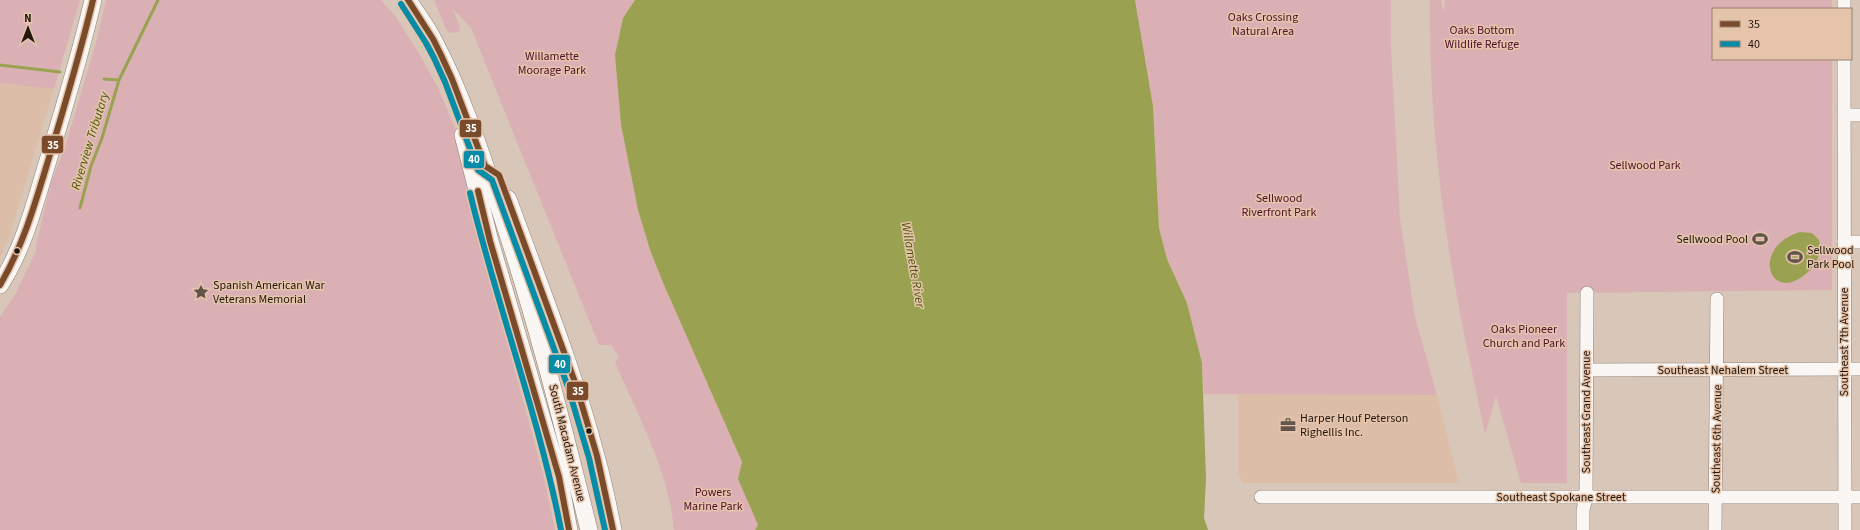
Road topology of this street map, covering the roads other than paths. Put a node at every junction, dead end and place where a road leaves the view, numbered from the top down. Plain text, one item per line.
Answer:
1 (93, 0) edge
2 (408, 0) edge
3 (1844, 60) edge
4 (463, 107) junction
5 (1844, 115) junction
6 (1860, 115) edge
7 (485, 166) junction
8 (1844, 242) junction
9 (1860, 242) edge
10 (0, 285) edge
11 (1587, 293) dead end
12 (1717, 299) dead end
13 (1844, 369) junction
14 (1587, 370) junction
15 (1717, 370) junction
16 (1860, 370) edge
17 (1261, 497) dead end
18 (1586, 497) junction
19 (1845, 497) junction
20 (1860, 497) edge
21 (1716, 498) junction
22 (569, 530) edge
23 (589, 530) edge
24 (613, 530) edge
25 (1583, 530) edge
26 (1715, 530) edge
27 (1845, 530) edge

1 - 10 main road
2 - 4 main road, South Macadam Avenue
3 - 5 street, Southeast 7th Avenue
4 - 7 main road, South Macadam Avenue
4 - 22 main road
5 - 6 street
5 - 8 street, Southeast 7th Avenue
7 - 23 main road, South Macadam Avenue
7 - 24 main road
8 - 9 street
8 - 13 street, Southeast 7th Avenue
11 - 14 street, Southeast Grand Avenue
12 - 15 street, Southeast 6th Avenue
13 - 15 street, Southeast Nehalem Street
13 - 16 street, Southeast Nehalem Street
13 - 19 street, Southeast 7th Avenue
14 - 15 street, Southeast Nehalem Street
14 - 18 street, Southeast Grand Avenue
15 - 21 street, Southeast 6th Avenue
17 - 18 street, Southeast Spokane Street
18 - 21 street, Southeast Spokane Street
18 - 25 street, Southeast Grand Avenue
19 - 20 street, Southeast Spokane Street
19 - 21 street, Southeast Spokane Street
19 - 27 street, Southeast 7th Avenue
21 - 26 street, Southeast 6th Avenue

